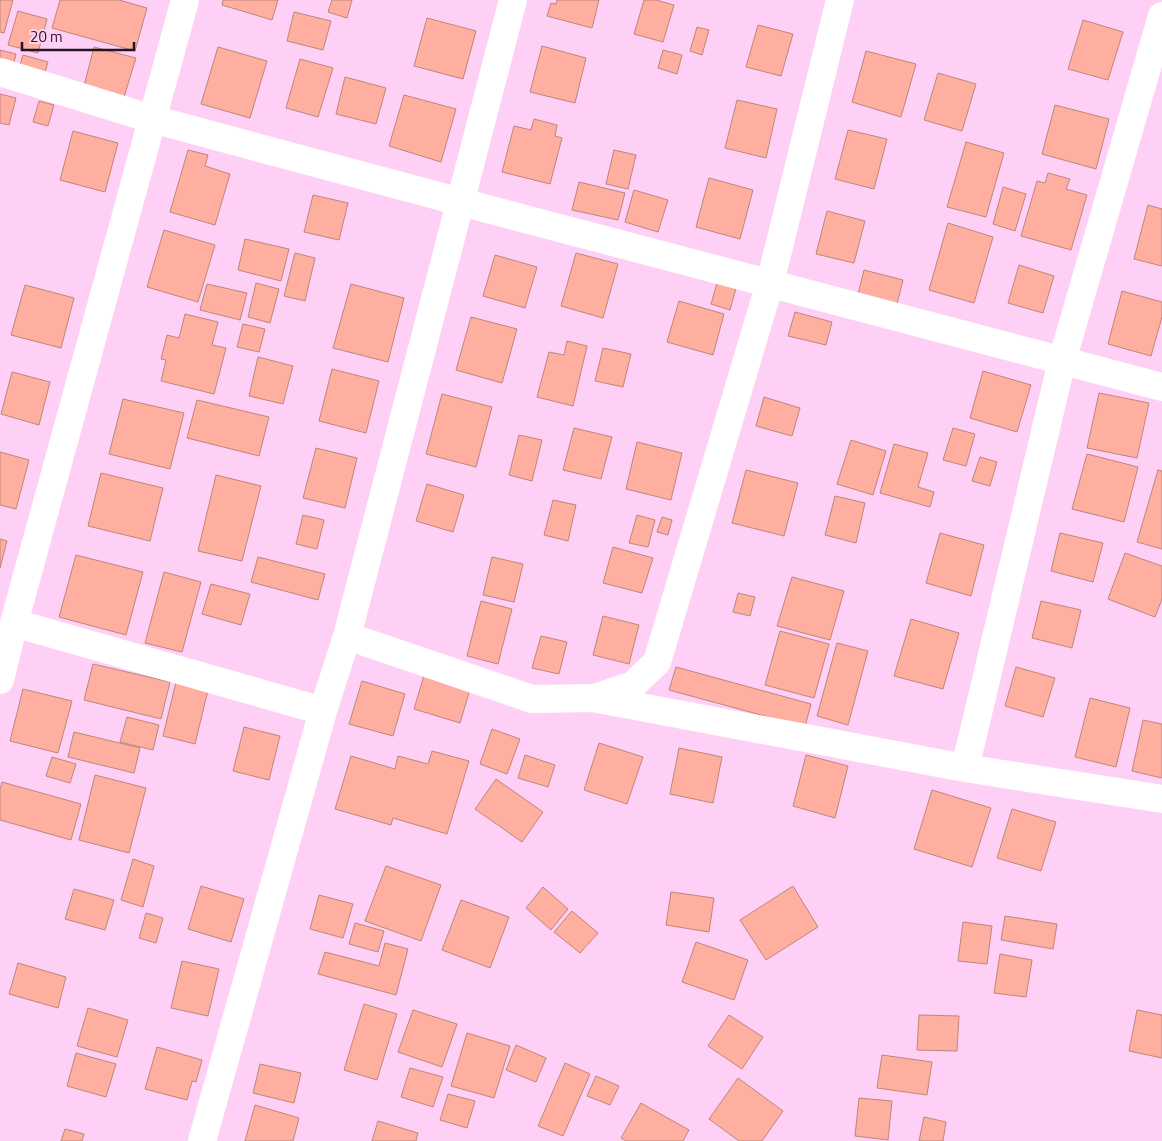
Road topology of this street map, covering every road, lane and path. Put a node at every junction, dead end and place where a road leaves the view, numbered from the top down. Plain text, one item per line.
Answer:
1 (185, 0) edge
2 (513, 0) edge
3 (840, 0) edge
4 (1152, 0) edge
5 (1162, 2) edge
6 (1162, 16) edge
7 (0, 72) edge
8 (152, 119) junction
9 (461, 202) junction
10 (770, 283) junction
11 (1062, 361) junction
12 (1162, 387) edge
13 (14, 623) junction
14 (347, 636) junction
15 (0, 680) edge
16 (594, 698) junction
17 (323, 711) junction
18 (965, 768) junction
19 (1162, 799) edge
20 (202, 1141) edge

1 - 8 street
2 - 9 street
3 - 10 street
4 - 5 street
6 - 11 street
7 - 8 street
8 - 9 street
8 - 13 street
9 - 10 street
9 - 14 street
10 - 11 street
10 - 16 street
11 - 12 street
11 - 18 street
13 - 15 street
13 - 17 street
14 - 16 street
14 - 17 street
16 - 18 street
17 - 20 street
18 - 19 street

